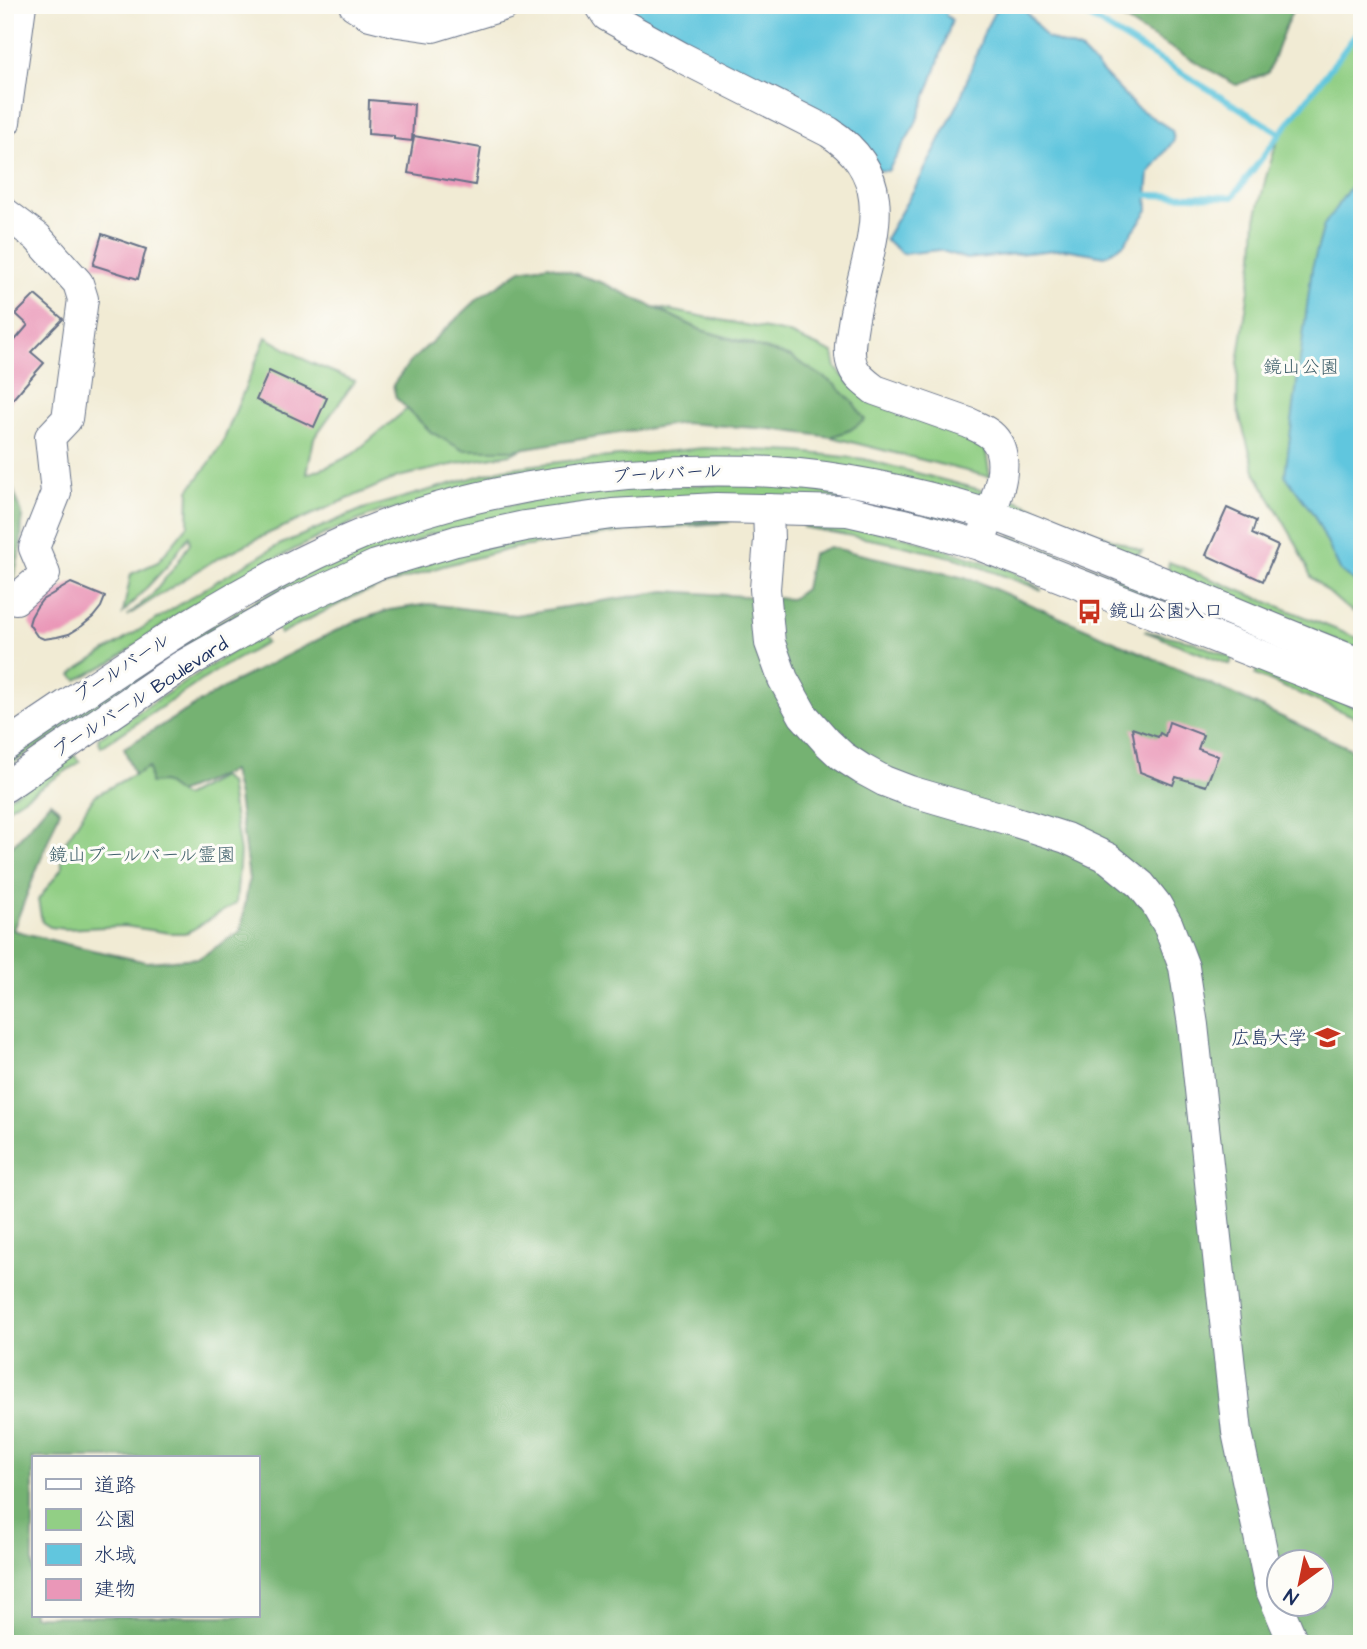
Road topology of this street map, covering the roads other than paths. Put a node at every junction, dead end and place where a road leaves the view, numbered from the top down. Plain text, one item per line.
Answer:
1 (21, 5) edge
2 (354, 5) edge
3 (505, 5) edge
4 (600, 5) edge
5 (5, 122) edge
6 (5, 213) edge
7 (768, 509) junction
8 (990, 515) junction
9 (979, 545) junction
10 (16, 599) dead end
11 (1362, 664) edge
12 (1362, 695) edge
13 (5, 746) edge
14 (5, 787) edge
15 (1294, 1644) edge

1 - 5 street
2 - 3 street
4 - 8 street
6 - 10 street
7 - 9 street, ブールバール Boulevard
7 - 14 street, ブールバール Boulevard
7 - 15 street
8 - 9 street
8 - 11 street, ブールバール
8 - 13 street, ブールバール
9 - 12 street, ブールバール Boulevard

